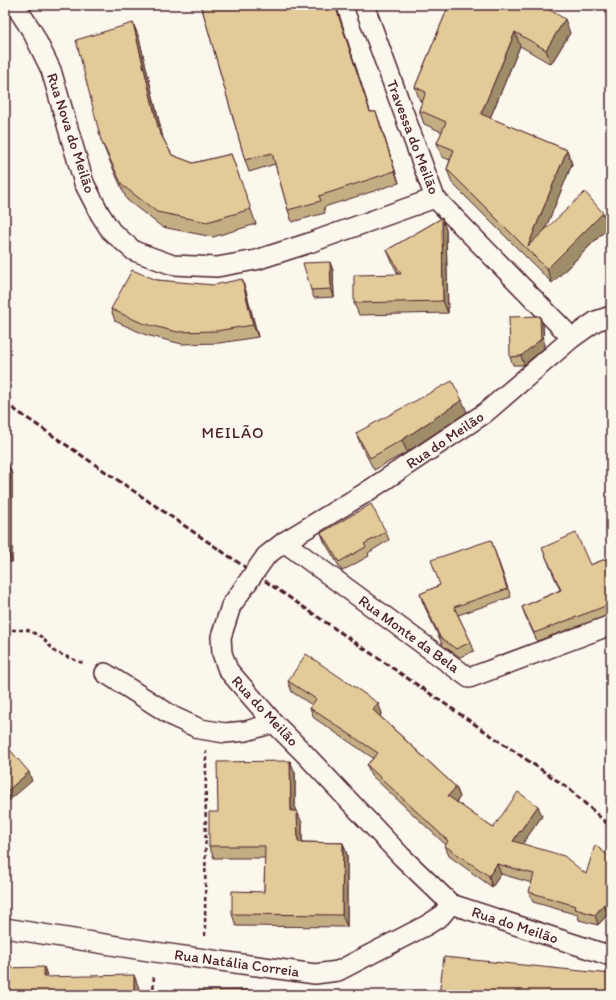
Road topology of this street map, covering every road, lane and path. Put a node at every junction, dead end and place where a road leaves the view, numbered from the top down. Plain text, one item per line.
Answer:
1 (15, 5) edge
2 (364, 5) edge
3 (435, 198) junction
4 (611, 316) edge
5 (572, 338) junction
6 (284, 542) junction
7 (611, 625) edge
8 (5, 630) edge
9 (105, 673) joint
10 (274, 723) junction
11 (206, 730) junction
12 (450, 904) junction
13 (5, 928) edge
14 (611, 956) edge
15 (205, 959) junction

1 - 3 street, Rua Nova do Meilão
2 - 3 street, Travessa do Meilão
3 - 5 street, Travessa do Meilão
4 - 5 street, Rua do Meilão
5 - 6 street, Rua do Meilão
6 - 7 street, Rua Monte da Bela
6 - 10 street, Rua do Meilão, bridge
8 - 9 path
9 - 11 street
10 - 11 street
10 - 12 street, Rua do Meilão
11 - 15 path
12 - 14 street, Rua do Meilão
12 - 15 street, Rua Natália Correia
13 - 15 street, Rua Natália Correia

